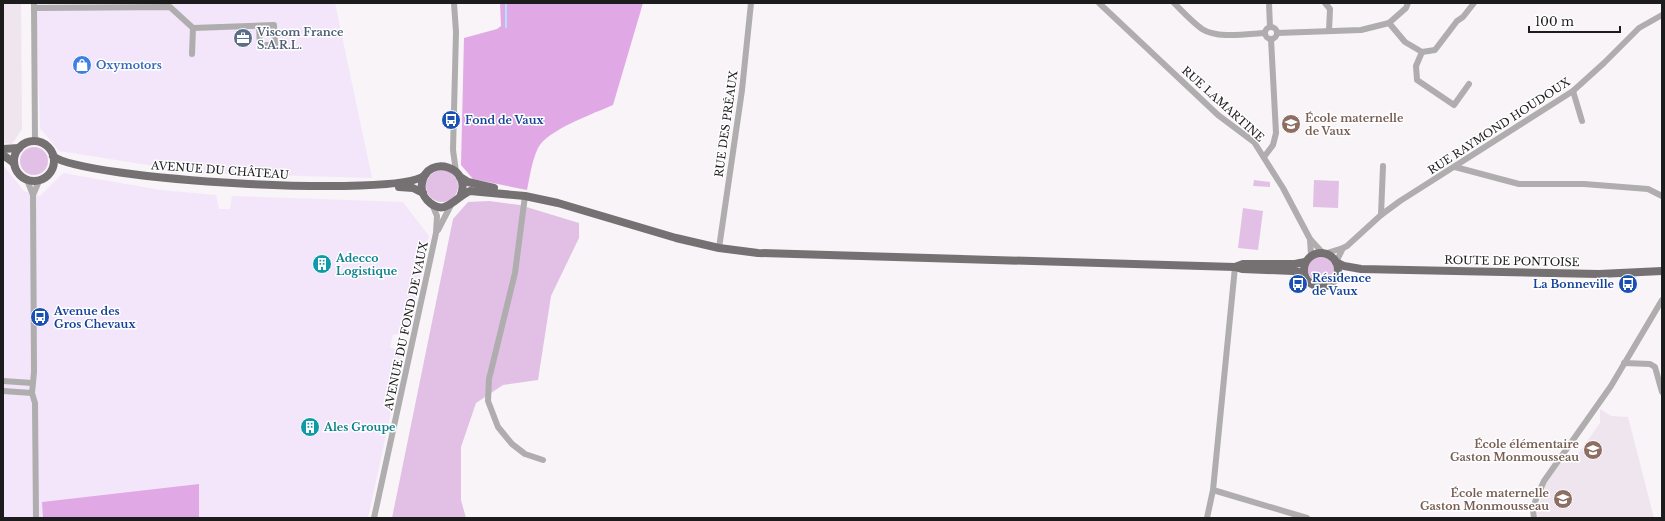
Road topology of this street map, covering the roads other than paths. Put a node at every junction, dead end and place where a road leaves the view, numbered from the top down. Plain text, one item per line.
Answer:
1 (454, 3) edge
2 (751, 3) edge
3 (1099, 3) edge
4 (1269, 3) edge
5 (1325, 3) edge
6 (1408, 3) edge
7 (1474, 3) edge
8 (1179, 5) edge
9 (34, 6) edge
10 (1662, 16) edge
11 (1389, 23) junction
12 (258, 26) dead end
13 (1270, 27) junction
14 (193, 28) junction
15 (1330, 31) junction
16 (1265, 33) junction
17 (1277, 33) junction
18 (1271, 39) junction
19 (1422, 52) junction
20 (192, 54) dead end
21 (1469, 84) dead end
22 (1573, 91) junction
23 (1582, 121) dead end
24 (35, 142) junction
25 (19, 148) junction
26 (3, 149) edge
27 (453, 150) junction
28 (3, 155) edge
29 (53, 156) junction
30 (1264, 157) junction
31 (14, 163) junction
32 (68, 164) junction
33 (443, 166) junction
34 (1383, 166) dead end
35 (1455, 167) junction
36 (52, 170) junction
37 (458, 174) junction
38 (426, 175) junction
39 (27, 180) junction
40 (39, 181) junction
41 (370, 185) junction
42 (423, 193) junction
43 (522, 195) junction
44 (33, 196) junction
45 (1662, 196) edge
46 (460, 197) junction
47 (432, 204) junction
48 (451, 205) junction
49 (1381, 216) junction
50 (436, 233) junction
51 (1310, 239) junction
52 (719, 248) junction
53 (1343, 248) junction
54 (1324, 253) junction
55 (1311, 255) junction
56 (1305, 262) junction
57 (1336, 262) junction
58 (1235, 266) junction
59 (1361, 268) junction
60 (1662, 271) edge
61 (1304, 273) junction
62 (1338, 274) junction
63 (1662, 300) edge
64 (1624, 363) junction
65 (3, 381) edge
66 (32, 383) junction
67 (3, 391) edge
68 (1662, 392) edge
69 (32, 393) junction
70 (543, 460) dead end
71 (1213, 490) junction
72 (36, 518) edge
73 (374, 518) edge
74 (1207, 518) edge
75 (1307, 518) edge
76 (1534, 518) edge

1 - 27 street
2 - 52 street, RUE DES PRÉAUX
3 - 30 street, RUE LAMARTINE
4 - 13 street
5 - 15 street
6 - 11 street
7 - 19 street
8 - 16 street
9 - 14 street
9 - 24 street
10 - 22 street, RUE RAYMOND HOUDOUX
11 - 15 street
11 - 19 street
12 - 14 street
13 - 16 street
13 - 17 street
14 - 20 street
15 - 17 street
16 - 18 street
17 - 18 street
18 - 30 street
19 - 21 street
22 - 23 street
22 - 35 street, RUE RAYMOND HOUDOUX
24 - 25 main road
24 - 29 main road
25 - 26 main road
25 - 31 main road
27 - 33 street
27 - 37 street
28 - 31 main road
29 - 32 main road, AVENUE DU CHÂTEAU
29 - 36 main road
30 - 51 street, RUE LAMARTINE
31 - 39 main road
32 - 36 main road, AVENUE DU CHÂTEAU
32 - 41 main road, AVENUE DU CHÂTEAU
33 - 37 main road
33 - 38 main road
34 - 49 street
35 - 45 street
35 - 49 street, RUE RAYMOND HOUDOUX
36 - 40 main road
37 - 43 main road
37 - 46 main road
38 - 41 main road, AVENUE DU CHÂTEAU
38 - 42 main road
39 - 40 main road
39 - 44 street
40 - 44 street
41 - 42 main road, AVENUE DU CHÂTEAU
42 - 47 main road
43 - 46 main road
43 - 52 main road
43 - 70 street
44 - 66 street
46 - 48 main road
47 - 48 main road
47 - 50 street, AVENUE DU FOND DE VAUX
48 - 50 street, AVENUE DU FOND DE VAUX
49 - 53 street, RUE RAYMOND HOUDOUX
50 - 73 street, AVENUE DU FOND DE VAUX
51 - 54 street, RUE LAMARTINE
51 - 55 street, RUE LAMARTINE
52 - 58 main road
53 - 54 street, RUE RAYMOND HOUDOUX
53 - 57 street, RUE RAYMOND HOUDOUX
54 - 55 main road
54 - 57 main road
55 - 56 main road
56 - 58 main road
56 - 61 main road
57 - 59 main road, ROUTE DE PONTOISE
57 - 62 main road
58 - 61 main road
58 - 71 street
59 - 60 main road, ROUTE DE PONTOISE
59 - 62 main road, ROUTE DE PONTOISE
61 - 62 main road
63 - 64 street
64 - 68 street
64 - 76 street
65 - 66 street
66 - 69 street
67 - 69 street
69 - 72 street
71 - 74 street
71 - 75 street

